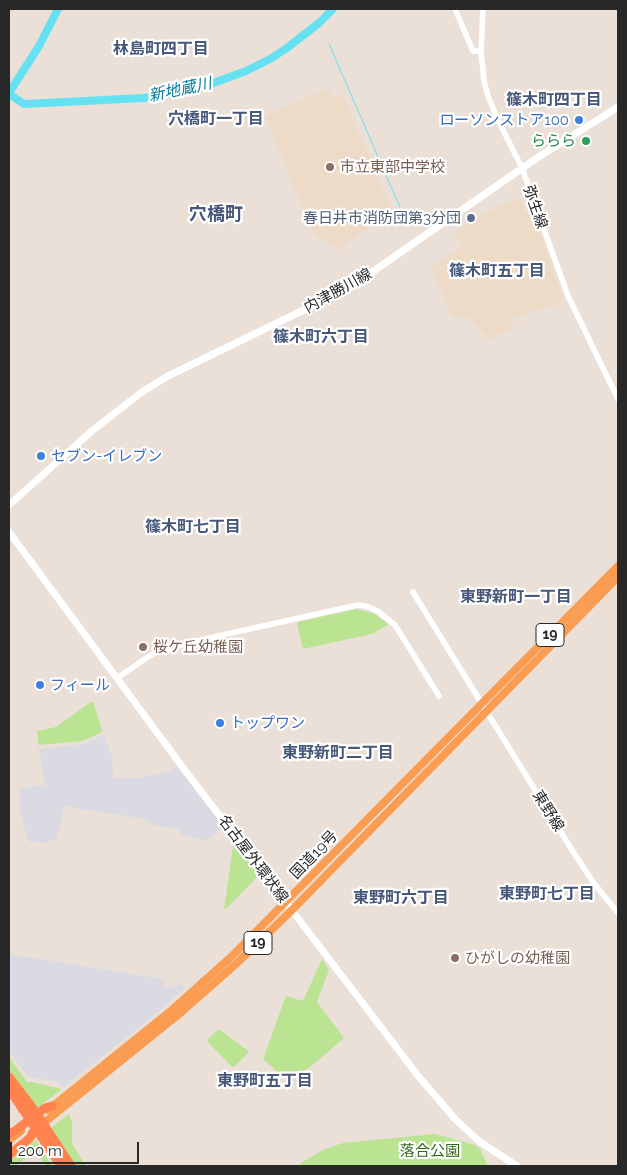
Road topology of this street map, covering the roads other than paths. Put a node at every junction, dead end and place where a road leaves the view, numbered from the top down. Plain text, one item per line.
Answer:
1 (455, 9) edge
2 (483, 9) edge
3 (481, 51) junction
4 (618, 107) edge
5 (522, 168) junction
6 (618, 399) edge
7 (9, 505) edge
8 (9, 532) edge
9 (618, 566) edge
10 (618, 577) edge
11 (413, 592) dead end
12 (117, 678) junction
13 (439, 696) dead end
14 (482, 705) junction
15 (487, 712) junction
16 (286, 902) junction
17 (292, 910) junction
18 (618, 913) edge
19 (9, 1077) edge
20 (9, 1089) edge
21 (52, 1106) junction
22 (31, 1113) junction
23 (33, 1132) junction
24 (9, 1134) edge
25 (45, 1134) junction
26 (9, 1140) edge
27 (9, 1151) edge
28 (9, 1155) edge
29 (61, 1166) edge
30 (71, 1166) edge
31 (517, 1166) edge

1 - 3 street
2 - 3 street, 弥生線
3 - 5 street, 弥生線
4 - 5 main road, 内津勝川線
5 - 6 street, 弥生線
5 - 7 main road, 内津勝川線
8 - 12 main road, 名古屋外環状線
9 - 14 highway, 国道19号 / 19
10 - 15 highway, 国道19号 / 19
11 - 14 street, 東野線
12 - 13 street
12 - 16 main road, 名古屋外環状線
14 - 15 street, 東野線
14 - 16 highway, 国道19号 / 19
15 - 17 highway, 国道19号 / 19
15 - 18 street, 東野線
16 - 17 main road, 名古屋外環状線
16 - 21 highway, 国道19号 / 19
17 - 23 highway, 国道19号 / 19
17 - 31 main road, 名古屋外環状線
19 - 22 highway
20 - 22 highway
21 - 24 highway
21 - 26 highway, 国道19号 / 19
22 - 25 highway
23 - 27 highway, 国道19号 / 19
23 - 28 highway
25 - 29 highway
25 - 30 highway

